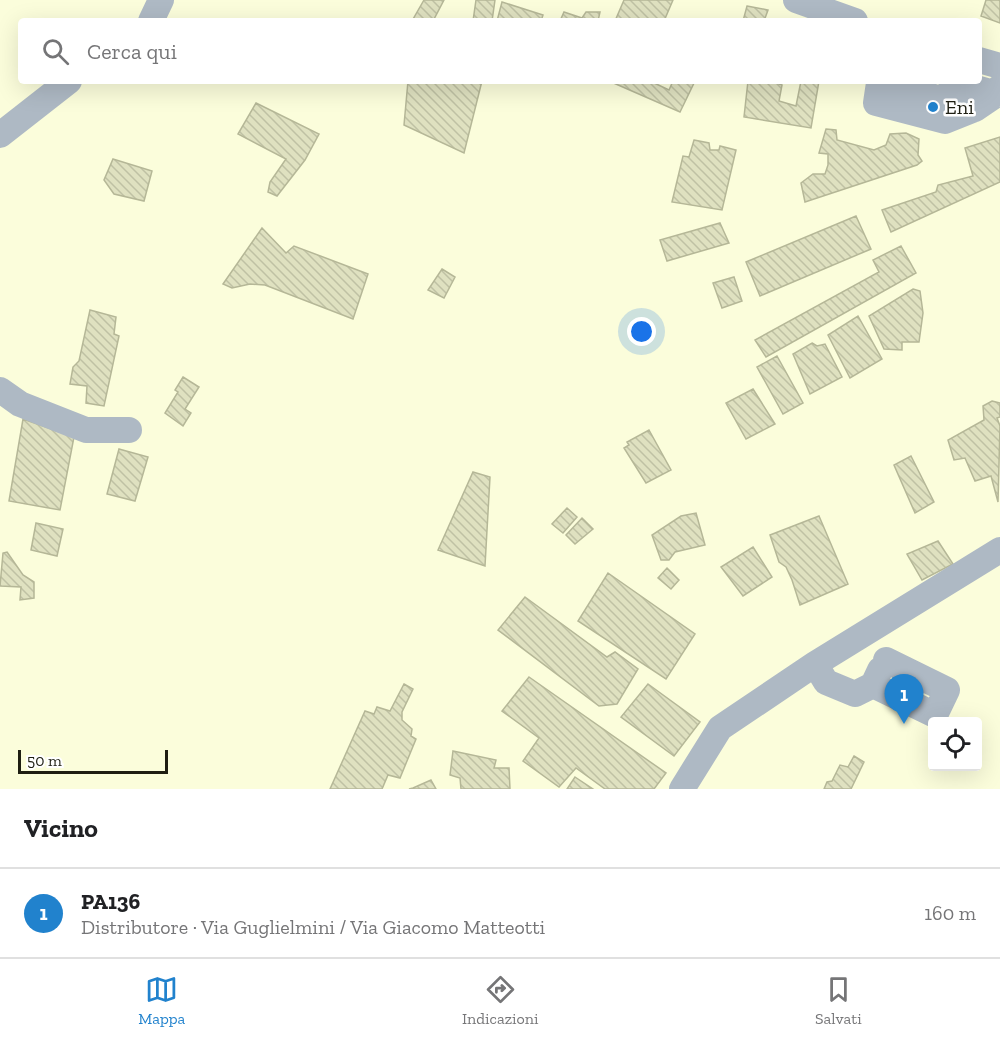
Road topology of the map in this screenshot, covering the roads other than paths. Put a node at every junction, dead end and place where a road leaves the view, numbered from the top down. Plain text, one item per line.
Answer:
1 (161, 0) edge
2 (796, 0) edge
3 (152, 18) edge
4 (847, 18) edge
5 (982, 61) edge
6 (1000, 66) edge
7 (65, 84) edge
8 (886, 84) edge
9 (965, 84) edge
10 (999, 91) edge
11 (0, 135) edge
12 (0, 390) edge
13 (129, 430) dead end
14 (1000, 550) edge
15 (868, 631) junction
16 (885, 660) junction
17 (815, 664) junction
18 (873, 685) junction
19 (682, 789) edge

1 - 3 street
2 - 4 street
5 - 6 street
7 - 11 street
8 - 10 street
9 - 10 street
12 - 13 street
14 - 15 street
15 - 16 street
15 - 17 street
16 - 18 street
16 - 18 street
17 - 18 street
17 - 19 street

